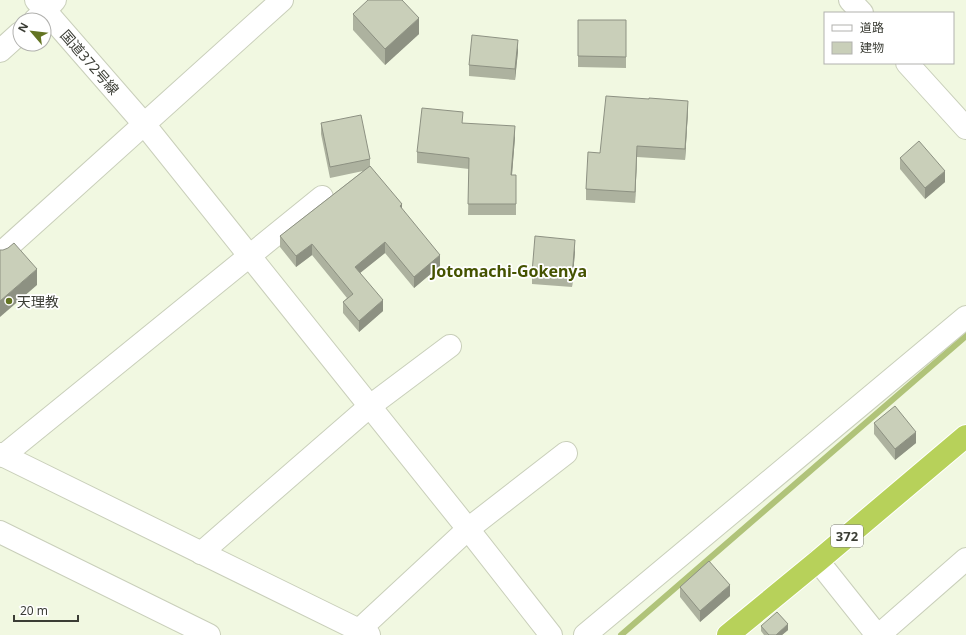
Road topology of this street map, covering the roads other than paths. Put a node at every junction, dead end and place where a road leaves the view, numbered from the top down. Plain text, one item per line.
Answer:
1 (282, 0) edge
2 (850, 0) edge
3 (43, 8) edge
4 (861, 12) edge
5 (12, 40) edge
6 (0, 51) edge
7 (908, 64) edge
8 (144, 124) junction
9 (966, 128) edge
10 (322, 197) dead end
11 (0, 254) edge
12 (250, 256) junction
13 (966, 317) edge
14 (450, 346) dead end
15 (370, 406) junction
16 (966, 436) edge
17 (566, 453) dead end
18 (1, 455) edge
19 (468, 529) junction
20 (0, 532) edge
21 (201, 553) junction
22 (966, 559) edge
23 (818, 561) junction
24 (364, 633) edge
25 (210, 635) edge
26 (551, 635) edge
27 (585, 635) edge
28 (728, 635) edge
29 (878, 635) edge

1 - 8 street
2 - 4 street
3 - 8 street, 国道372号線
5 - 6 street
7 - 9 street
8 - 11 street
8 - 12 street, 国道372号線
10 - 12 street
12 - 15 street, 国道372号線
12 - 18 street
13 - 27 street
14 - 15 street
15 - 19 street, 国道372号線
15 - 21 street
16 - 23 highway, 372
17 - 19 street
18 - 21 street
19 - 24 street
19 - 26 street, 国道372号線
20 - 25 street
21 - 24 street
22 - 29 street
23 - 28 highway, 372
23 - 29 street

